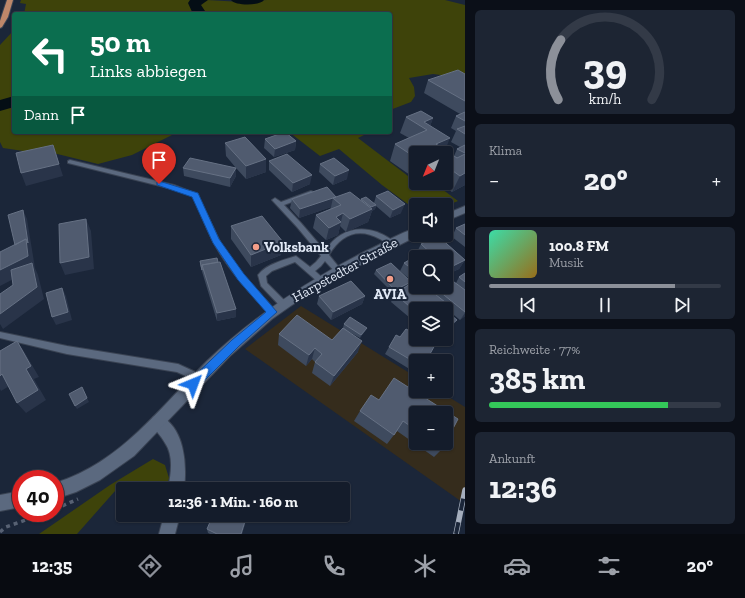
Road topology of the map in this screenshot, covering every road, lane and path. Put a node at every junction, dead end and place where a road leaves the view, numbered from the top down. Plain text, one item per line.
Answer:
1 (10, 0) edge
2 (0, 26) edge
3 (70, 162) dead end
4 (311, 193) edge
5 (465, 209) edge
6 (453, 215) edge
7 (409, 236) edge
8 (392, 244) junction
9 (326, 256) junction
10 (310, 270) junction
11 (338, 271) junction
12 (322, 280) junction
13 (283, 304) junction
14 (272, 312) junction
15 (0, 334) edge
16 (199, 378) junction
17 (158, 422) junction
18 (176, 482) edge
19 (64, 488) edge
20 (12, 501) edge
21 (0, 503) edge
22 (20, 522) edge
23 (170, 522) edge
24 (0, 532) edge
25 (167, 534) edge

1 - 2 main road
3 - 14 lane
4 - 9 lane
5 - 6 street
7 - 8 street, Harpstedter Straße
8 - 9 lane
8 - 11 street, Harpstedter Straße
9 - 10 lane
9 - 11 lane
10 - 12 lane
10 - 13 lane
11 - 12 street, Harpstedter Straße
12 - 13 street, Harpstedter Straße
13 - 14 street, Harpstedter Straße
14 - 16 street, Harpstedter Straße
15 - 16 lane
16 - 17 street, Harpstedter Straße
17 - 18 street
17 - 19 street, Harpstedter Straße
20 - 21 street
22 - 24 path
23 - 25 street

